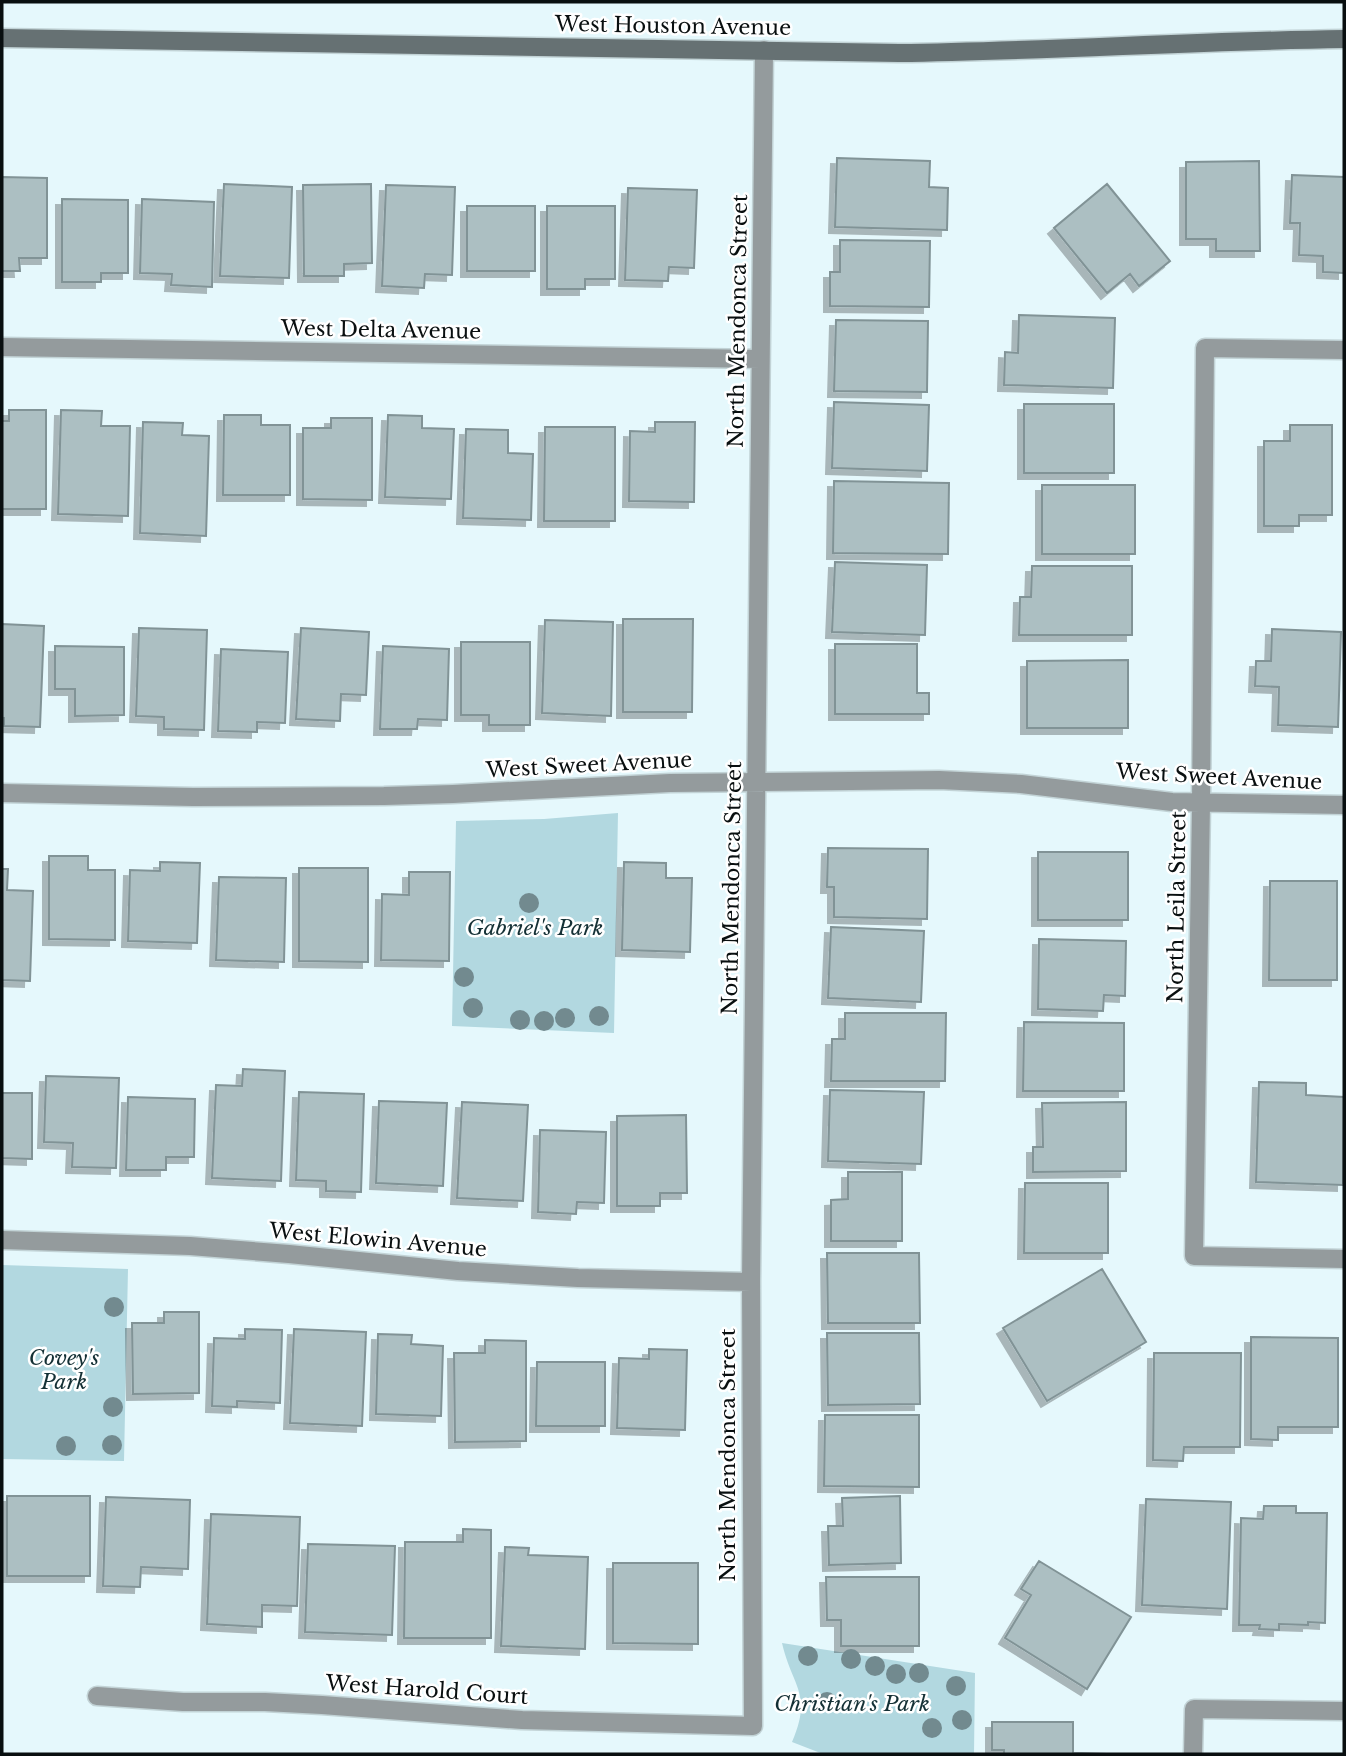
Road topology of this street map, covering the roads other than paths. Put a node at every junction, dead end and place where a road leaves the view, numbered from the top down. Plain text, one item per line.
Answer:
1 (2, 38) edge
2 (1344, 39) edge
3 (764, 50) junction
4 (2, 347) edge
5 (1344, 350) edge
6 (760, 359) junction
7 (757, 782) junction
8 (2, 793) edge
9 (1201, 803) junction
10 (1344, 805) edge
11 (2, 1240) edge
12 (1344, 1259) edge
13 (751, 1282) junction
14 (97, 1696) dead end
15 (1344, 1711) edge
16 (753, 1726) joint
17 (1193, 1754) edge

1 - 3 main road, West Houston Avenue
2 - 3 main road, West Houston Avenue
3 - 6 street, North Mendonca Street
4 - 6 street, West Delta Avenue
5 - 9 street, North Leila Street
6 - 7 street, North Mendonca Street
7 - 8 street, West Sweet Avenue
7 - 9 street, West Sweet Avenue
7 - 13 street, North Mendonca Street
9 - 10 street, West Sweet Avenue
9 - 12 street, North Leila Street
11 - 13 street, West Elowin Avenue
13 - 16 street, North Mendonca Street
14 - 16 street, West Harold Court
15 - 17 street

